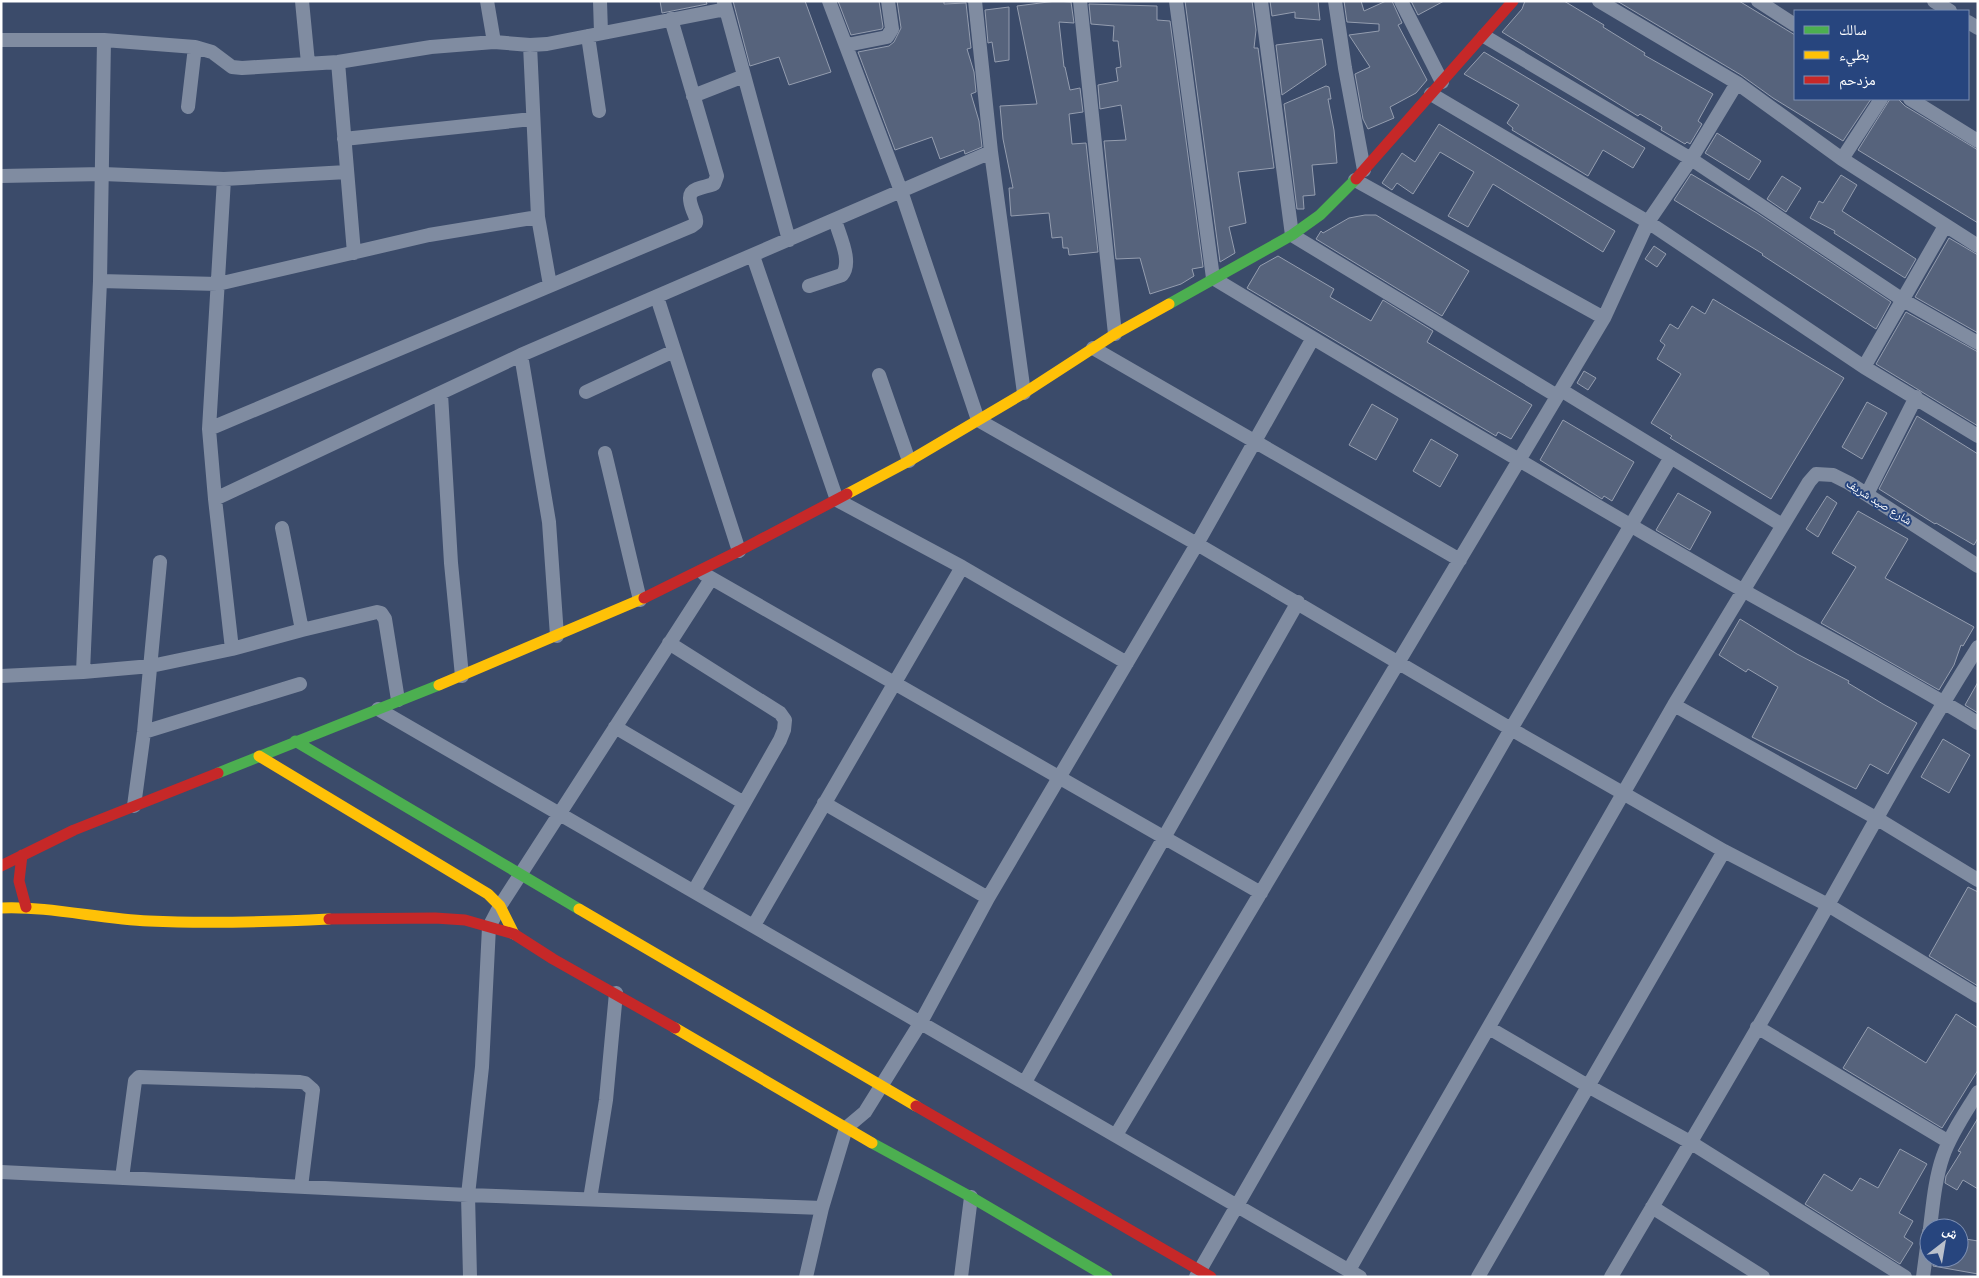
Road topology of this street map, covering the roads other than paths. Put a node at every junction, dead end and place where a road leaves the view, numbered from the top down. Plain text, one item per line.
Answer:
1 (302, 1) edge
2 (487, 1) edge
3 (600, 1) edge
4 (830, 1) edge
5 (888, 1) edge
6 (975, 1) edge
7 (1080, 1) edge
8 (1176, 1) edge
9 (1261, 1) edge
10 (1335, 1) edge
11 (1401, 1) edge
12 (1599, 1) edge
13 (1758, 1) edge
14 (725, 5) edge
15 (1505, 5) edge
16 (671, 19) junction
17 (1794, 25) edge
18 (595, 34) junction
19 (1484, 36) junction
20 (1, 40) edge
21 (104, 40) junction
22 (494, 42) junction
23 (530, 45) junction
24 (847, 45) junction
25 (195, 47) junction
26 (338, 62) junction
27 (308, 63) junction
28 (744, 76) junction
29 (1442, 82) junction
30 (1737, 83) junction
31 (1431, 94) junction
32 (693, 96) junction
33 (1881, 100) edge
34 (1912, 100) edge
35 (188, 107) dead end
36 (599, 111) dead end
37 (532, 119) junction
38 (344, 139) junction
39 (1978, 141) edge
40 (991, 152) junction
41 (1691, 159) junction
42 (1842, 159) junction
43 (347, 172) junction
44 (103, 174) junction
45 (1359, 175) junction
46 (1, 176) edge
47 (224, 179) junction
48 (901, 191) junction
49 (538, 217) junction
50 (835, 220) junction
51 (1648, 222) junction
52 (1945, 226) junction
53 (1292, 235) junction
54 (789, 240) junction
55 (1978, 246) edge
56 (354, 253) junction
57 (753, 256) junction
58 (1213, 278) junction
59 (100, 281) junction
60 (218, 284) junction
61 (550, 285) junction
62 (809, 286) dead end
63 (657, 297) junction
64 (1903, 300) junction
65 (1604, 318) junction
66 (1115, 334) junction
67 (1313, 338) junction
68 (1978, 343) edge
69 (1093, 348) junction
70 (674, 352) junction
71 (521, 355) junction
72 (1864, 367) junction
73 (879, 375) dead end
74 (586, 392) dead end
75 (1024, 393) junction
76 (1559, 393) junction
77 (441, 394) junction
78 (1916, 398) junction
79 (978, 420) junction
80 (210, 430) junction
81 (1978, 436) edge
82 (1254, 442) junction
83 (605, 453) dead end
84 (1671, 457) junction
85 (909, 461) junction
86 (1519, 461) junction
87 (1867, 494) junction
88 (215, 499) junction
89 (837, 500) junction
90 (1782, 525) junction
91 (1631, 526) junction
92 (282, 528) dead end
93 (1197, 544) junction
94 (739, 551) junction
95 (1460, 560) junction
96 (160, 562) dead end
97 (1978, 566) edge
98 (962, 567) junction
99 (700, 570) junction
100 (712, 579) junction
101 (1743, 590) junction
102 (640, 600) junction
103 (1298, 602) junction
104 (302, 630) junction
105 (557, 636) junction
106 (669, 643) junction
107 (1978, 648) edge
108 (232, 649) junction
109 (1399, 662) junction
110 (1127, 663) junction
111 (151, 666) junction
112 (82, 672) junction
113 (1, 676) edge
114 (462, 676) junction
115 (300, 684) dead end
116 (894, 684) junction
117 (398, 700) junction
118 (1943, 702) junction
119 (1674, 705) junction
120 (378, 709) junction
121 (1978, 723) edge
122 (615, 727) junction
123 (1512, 729) junction
124 (144, 732) junction
125 (295, 741) junction
126 (259, 756) junction
127 (1059, 778) junction
128 (1625, 793) junction
129 (744, 802) junction
130 (824, 803) junction
131 (134, 806) junction
132 (560, 813) junction
133 (1876, 818) junction
134 (1164, 838) junction
135 (1724, 850) junction
136 (22, 855) junction
137 (1, 866) edge
138 (520, 875) junction
139 (1978, 880) edge
140 (694, 891) junction
141 (1261, 894) junction
142 (988, 898) junction
143 (1828, 905) junction
144 (500, 906) junction
145 (26, 907) junction
146 (1, 908) edge
147 (754, 925) junction
148 (489, 927) junction
149 (514, 934) junction
150 (616, 993) junction
151 (1978, 996) edge
152 (921, 1022) junction
153 (1757, 1027) junction
154 (1489, 1028) junction
155 (1025, 1082) junction
156 (882, 1084) junction
157 (1588, 1086) junction
158 (1978, 1092) edge
159 (846, 1128) junction
160 (1116, 1135) junction
161 (1690, 1142) junction
162 (1949, 1142) junction
163 (1, 1172) edge
164 (122, 1178) junction
165 (301, 1187) junction
166 (468, 1195) junction
167 (971, 1197) junction
168 (590, 1199) junction
169 (1238, 1206) junction
170 (1652, 1207) junction
171 (822, 1208) junction
172 (1931, 1218) edge
173 (1355, 1274) edge
174 (1202, 1275) edge
175 (470, 1277) edge
176 (806, 1277) edge
177 (961, 1277) edge
178 (1107, 1277) edge
179 (1478, 1277) edge
180 (1611, 1277) edge
181 (1763, 1277) edge
182 (1905, 1277) edge

1 - 27 street
2 - 22 street
3 - 18 street
4 - 24 street
5 - 24 street
6 - 40 street
7 - 66 street
8 - 58 street
9 - 53 street
10 - 45 street
11 - 29 street
12 - 30 street
13 - 17 street
14 - 16 street
14 - 28 street
15 - 19 street
16 - 18 street
16 - 32 street
18 - 23 street
18 - 36 street
19 - 29 street
19 - 41 street
20 - 21 street
21 - 25 street
21 - 44 street
22 - 23 street
22 - 26 street
23 - 37 street
24 - 48 street
25 - 27 street
25 - 35 street
26 - 27 street
26 - 38 street
28 - 32 street
28 - 54 street
29 - 31 street
30 - 41 street
30 - 42 street
31 - 45 street
31 - 51 street
32 - 61 street
33 - 42 street
34 - 39 street
37 - 38 street
37 - 49 street
38 - 43 street
40 - 48 street
40 - 75 street
41 - 51 street
41 - 64 street
42 - 52 street
43 - 47 street
43 - 56 street
44 - 46 street
44 - 47 street
44 - 59 street
45 - 53 street
45 - 65 street
47 - 60 street
48 - 50 street
48 - 79 street
49 - 56 street
49 - 61 street
50 - 54 street
50 - 62 street
51 - 65 street
51 - 72 street
52 - 55 street
52 - 64 street
53 - 58 street
53 - 76 street
54 - 57 street
56 - 60 street
57 - 63 street
57 - 89 street
58 - 66 street
58 - 67 street
59 - 60 street
59 - 112 street
60 - 80 street
61 - 80 street
63 - 70 street
63 - 71 street
64 - 68 street
64 - 72 street
65 - 76 street
66 - 69 street
67 - 82 street
67 - 86 street
69 - 75 street
69 - 82 street
70 - 74 street
70 - 94 street
71 - 77 street
71 - 105 street
72 - 78 street
73 - 85 street
75 - 79 street
76 - 84 street
76 - 86 street
77 - 88 street
77 - 114 street
78 - 81 street
78 - 87 street
79 - 85 street
79 - 93 street
80 - 88 street
82 - 93 street
82 - 95 street
83 - 102 street
84 - 90 street
84 - 91 street
85 - 89 street
86 - 91 street
86 - 95 street
87 - 90 street, شارع صيد شريف
87 - 97 street, شارع صيد شريف
88 - 108 street
89 - 94 street
89 - 98 street
90 - 101 street, شارع صيد شريف
91 - 101 street
91 - 123 street
92 - 104 street
93 - 103 street
93 - 110 street
94 - 99 street
95 - 109 street
96 - 111 street
98 - 110 street
98 - 116 street
99 - 100 street
99 - 102 street
100 - 106 street
100 - 116 street
101 - 118 street
101 - 119 street, شارع صيد شريف
102 - 105 street
103 - 109 street
103 - 134 street
104 - 108 street
104 - 117 street
105 - 114 street
106 - 122 street
106 - 129 street
107 - 118 street
108 - 111 street
109 - 123 street
109 - 141 street
110 - 127 street
111 - 112 street
111 - 124 street
112 - 113 street
114 - 117 street
115 - 124 street
116 - 127 street
116 - 130 street
117 - 120 street
118 - 121 street
118 - 133 street
119 - 128 street, شارع صيد شريف
119 - 133 street
120 - 125 street
120 - 132 street
122 - 129 street
122 - 132 street
123 - 128 street
123 - 169 street
124 - 131 street
125 - 126 street
125 - 138 street
126 - 131 street
126 - 144 street
127 - 134 street
127 - 142 street
128 - 135 street
128 - 154 street, شارع صيد شريف
129 - 140 street
130 - 142 street
130 - 147 street
131 - 136 street
132 - 138 street
132 - 140 street
133 - 139 street
133 - 143 street
134 - 141 street
134 - 155 street
135 - 143 street
135 - 157 street
136 - 137 street
136 - 145 street
138 - 144 street
138 - 156 street
140 - 147 street
141 - 160 street
142 - 152 street
143 - 151 street
143 - 153 street
144 - 148 street
144 - 149 street
145 - 146 street
145 - 148 street
147 - 152 street
148 - 149 street
148 - 166 street
149 - 150 street
150 - 159 street
150 - 168 street
152 - 155 street
152 - 156 street
153 - 161 street
153 - 162 street
154 - 157 street
154 - 173 street, شارع صيد شريف
155 - 160 street
156 - 159 street
156 - 174 street
157 - 161 street
157 - 179 street
158 - 162 street
159 - 167 street
159 - 171 street
160 - 169 street
161 - 170 street
161 - 182 street
162 - 172 street
163 - 164 street
164 - 165 street
164 - 165 street
165 - 166 street
166 - 168 street
166 - 175 street
167 - 177 street
167 - 178 street
168 - 171 street
169 - 173 street
169 - 174 street
170 - 180 street
170 - 181 street
171 - 176 street

